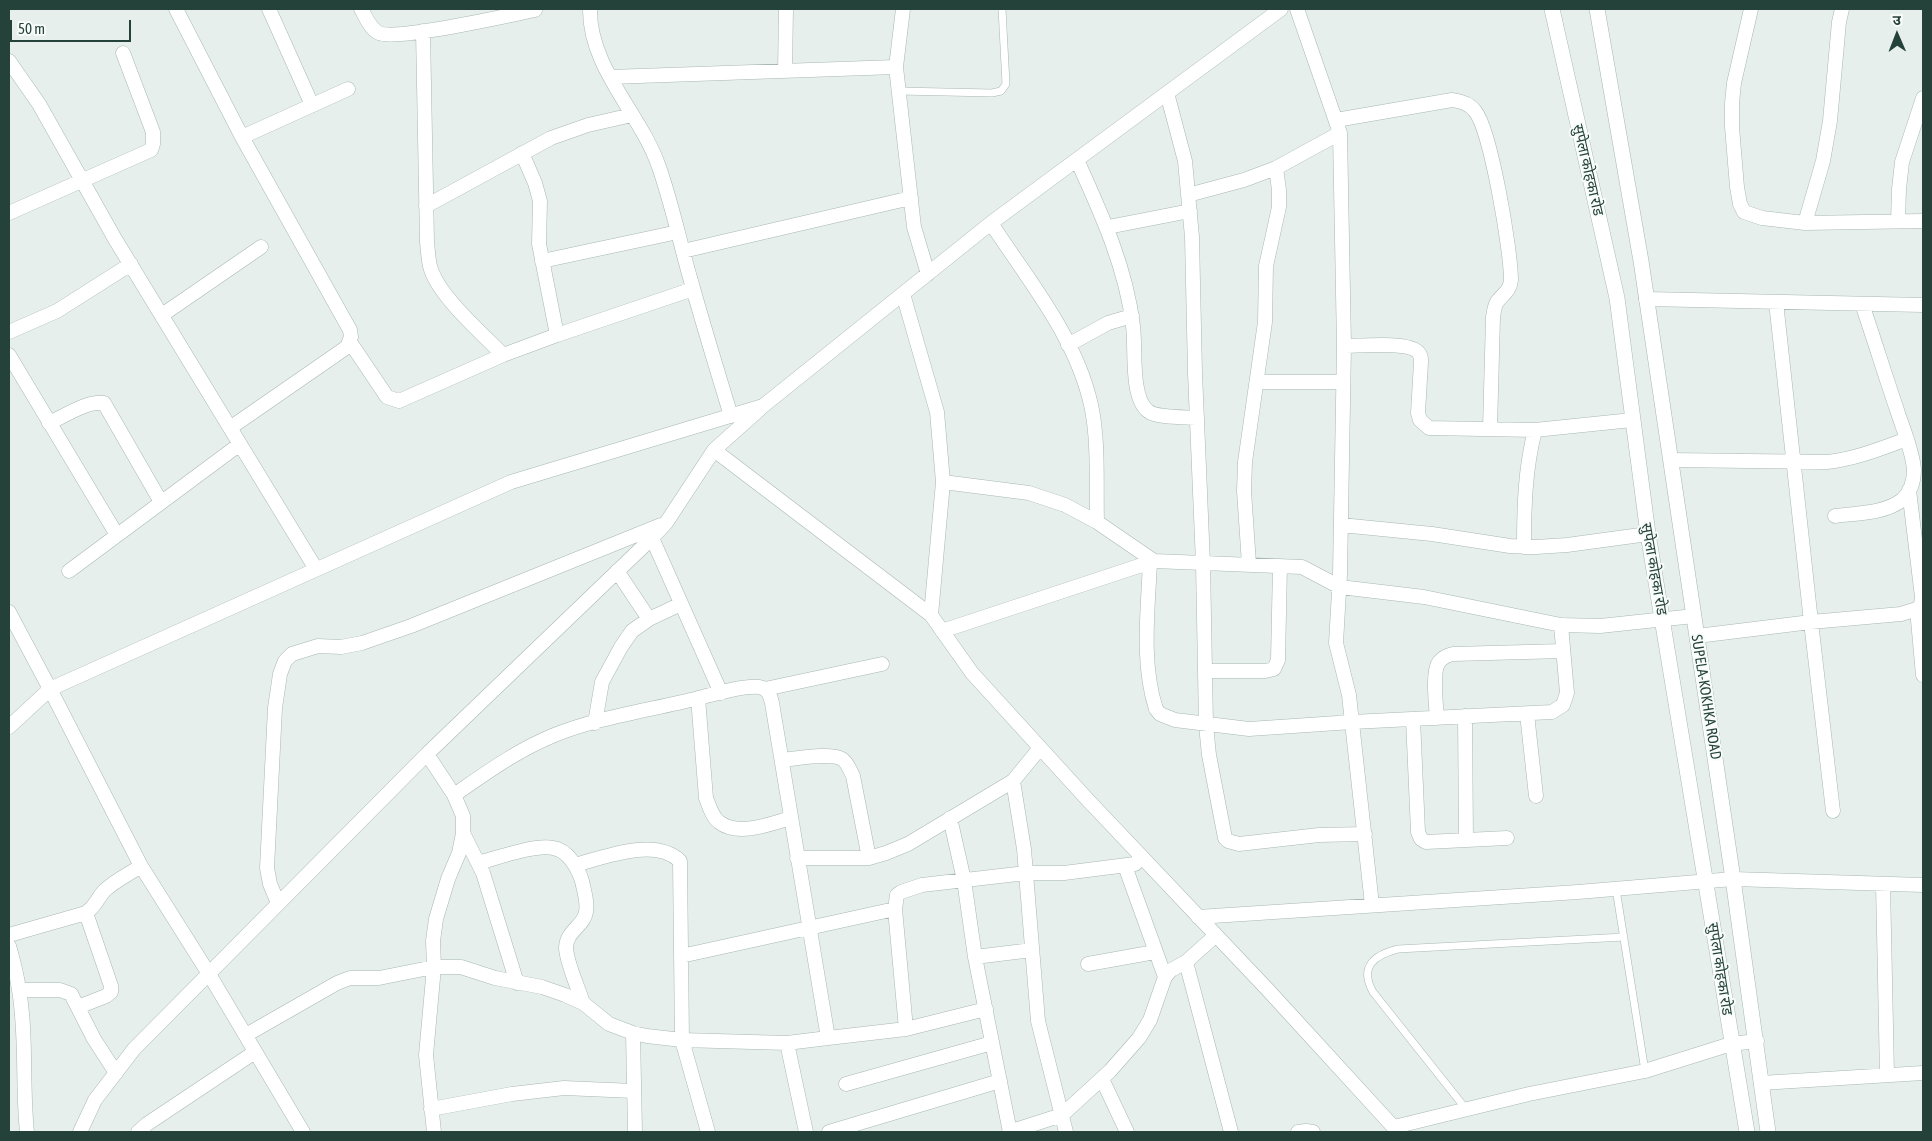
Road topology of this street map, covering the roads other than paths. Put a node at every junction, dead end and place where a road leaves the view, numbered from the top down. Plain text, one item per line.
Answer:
1 (177, 9) edge
2 (269, 9) edge
3 (361, 9) edge
4 (590, 9) edge
5 (786, 9) edge
6 (903, 9) edge
7 (1002, 9) edge
8 (1281, 9) edge
9 (1298, 9) edge
10 (1552, 9) edge
11 (1597, 9) edge
12 (1751, 9) edge
13 (1842, 9) edge
14 (535, 10) edge
15 (423, 31) junction
16 (123, 53) dead end
17 (9, 61) edge
18 (896, 67) junction
19 (785, 71) junction
20 (610, 77) junction
21 (348, 89) dead end
22 (899, 91) junction
23 (1167, 93) junction
24 (1923, 98) edge
25 (312, 105) junction
26 (632, 115) junction
27 (1918, 125) edge
28 (1338, 127) junction
29 (242, 137) junction
30 (522, 153) junction
31 (1077, 160) junction
32 (1276, 168) junction
33 (83, 179) junction
34 (1188, 195) junction
35 (911, 198) junction
36 (426, 206) junction
37 (1190, 211) junction
38 (9, 213) edge
39 (1898, 221) junction
40 (1923, 221) edge
41 (991, 223) junction
42 (1805, 223) junction
43 (1108, 227) junction
44 (678, 232) junction
45 (260, 247) dead end
46 (682, 250) junction
47 (542, 260) junction
48 (131, 264) junction
49 (928, 274) junction
50 (693, 289) junction
51 (902, 294) junction
52 (1646, 299) junction
53 (1776, 302) junction
54 (1862, 304) junction
55 (1923, 305) edge
56 (162, 316) junction
57 (1132, 316) junction
58 (9, 332) edge
59 (557, 335) junction
60 (350, 342) junction
61 (1068, 345) junction
62 (1344, 346) junction
63 (9, 355) edge
64 (503, 355) junction
65 (1258, 382) junction
66 (1343, 382) junction
67 (763, 406) junction
68 (732, 416) junction
69 (1197, 418) junction
70 (1632, 420) junction
71 (49, 424) junction
72 (230, 428) junction
73 (1490, 429) junction
74 (1535, 430) junction
75 (1907, 439) junction
76 (240, 444) junction
77 (714, 450) junction
78 (1670, 460) junction
79 (1793, 462) junction
80 (943, 482) junction
81 (1910, 490) junction
82 (161, 502) junction
83 (1835, 516) dead end
84 (1097, 522) junction
85 (666, 523) junction
86 (1341, 525) junction
87 (118, 534) junction
88 (1648, 534) junction
89 (652, 538) junction
90 (1524, 547) junction
91 (1152, 562) junction
92 (1203, 562) junction
93 (1249, 564) junction
94 (1280, 566) junction
95 (316, 569) junction
96 (69, 570) dead end
97 (617, 571) junction
98 (1340, 587) junction
99 (681, 604) junction
100 (1917, 609) junction
101 (9, 612) edge
102 (931, 615) junction
103 (1694, 616) junction
104 (1663, 619) junction
105 (649, 620) junction
106 (1811, 622) junction
107 (1561, 625) junction
108 (942, 631) junction
109 (1697, 636) junction
110 (1563, 651) junction
111 (882, 664) dead end
112 (1205, 671) junction
113 (1923, 675) edge
114 (50, 689) junction
115 (765, 689) junction
116 (721, 693) junction
117 (698, 698) junction
118 (1527, 714) junction
119 (1465, 716) junction
120 (1437, 718) junction
121 (1413, 719) junction
122 (1352, 722) junction
123 (595, 723) junction
124 (1206, 725) junction
125 (9, 727) edge
126 (1040, 748) junction
127 (427, 754) junction
128 (782, 760) junction
129 (1012, 781) junction
130 (454, 795) junction
131 (1536, 796) dead end
132 (1834, 811) dead end
133 (791, 818) junction
134 (950, 818) junction
135 (463, 833) junction
136 (1365, 834) junction
137 (1507, 838) dead end
138 (1466, 840) junction
139 (1141, 856) junction
140 (797, 858) junction
141 (869, 858) junction
142 (478, 863) junction
143 (575, 864) junction
144 (141, 866) junction
145 (1124, 866) junction
146 (1026, 873) junction
147 (1734, 879) junction
148 (964, 880) junction
149 (1706, 882) junction
150 (1883, 884) junction
151 (1923, 885) edge
152 (1616, 889) junction
153 (278, 903) junction
154 (1372, 905) junction
155 (895, 909) junction
156 (86, 912) junction
157 (1198, 916) junction
158 (810, 928) junction
159 (9, 935) edge
160 (1216, 935) junction
161 (1624, 937) junction
162 (9, 946) edge
163 (1032, 950) junction
164 (1156, 952) junction
165 (681, 956) junction
166 (975, 957) junction
167 (1186, 962) junction
168 (1088, 964) dead end
169 (434, 967) junction
170 (209, 974) junction
171 (1165, 977) junction
172 (517, 983) junction
173 (20, 990) junction
174 (583, 1003) junction
175 (78, 1007) junction
176 (986, 1009) junction
177 (906, 1029) junction
178 (633, 1033) junction
179 (246, 1035) junction
180 (828, 1038) junction
181 (682, 1040) junction
182 (1757, 1041) junction
183 (787, 1043) junction
184 (992, 1043) junction
185 (1731, 1044) junction
186 (255, 1052) junction
187 (1645, 1071) junction
188 (116, 1073) junction
189 (1923, 1073) edge
190 (1887, 1075) junction
191 (1102, 1079) junction
192 (1000, 1081) junction
193 (1761, 1083) junction
194 (846, 1084) dead end
195 (634, 1091) junction
196 (431, 1109) junction
197 (1466, 1109) junction
198 (1062, 1115) junction
199 (1396, 1130) edge
200 (27, 1132) edge
201 (80, 1132) edge
202 (138, 1132) edge
203 (303, 1132) edge
204 (434, 1132) edge
205 (635, 1132) edge
206 (708, 1132) edge
207 (806, 1132) edge
208 (828, 1132) edge
209 (1010, 1132) edge
210 (1066, 1132) edge
211 (1127, 1132) edge
212 (1231, 1132) edge
213 (1298, 1132) edge
214 (1313, 1132) edge
215 (1747, 1132) edge
216 (1768, 1132) edge

1 - 29 street
2 - 25 street
3 - 15 street
4 - 20 street
5 - 19 street
6 - 18 street
7 - 22 lane
8 - 23 street
9 - 28 street
10 - 70 street, सुपेला कोहका रोड
11 - 52 street, SUPELA-KOKHKA ROAD
12 - 42 street
13 - 42 street
14 - 15 street
15 - 36 street
16 - 33 street
17 - 33 street
18 - 19 street
18 - 22 street
19 - 20 street
20 - 26 street
21 - 25 street
22 - 35 street
23 - 31 street
23 - 34 street
24 - 27 street
25 - 29 street
26 - 30 street
26 - 44 street
27 - 39 street
28 - 32 street
28 - 62 street
28 - 73 street
29 - 60 street
30 - 36 street
30 - 47 street
31 - 41 street
31 - 43 street
32 - 34 street
32 - 65 street
33 - 38 street
33 - 48 street
34 - 37 street
35 - 46 street
35 - 49 street
36 - 64 street
37 - 43 street
37 - 69 street
39 - 40 street
39 - 42 street
41 - 49 street
41 - 61 street
43 - 57 street
44 - 46 street
44 - 47 street
45 - 56 street
46 - 50 street
47 - 59 street
48 - 56 street
48 - 58 street
49 - 51 street
50 - 59 street
50 - 68 street
51 - 67 street
51 - 80 street
52 - 53 street
52 - 78 street, SUPELA-KOKHKA ROAD
53 - 54 street
53 - 79 street
54 - 55 street
54 - 75 street
56 - 72 street
57 - 61 street
57 - 69 street
59 - 64 street
60 - 64 street
60 - 72 street
61 - 84 street
62 - 66 street
62 - 73 street
63 - 71 street
65 - 66 street
65 - 93 street
66 - 86 street
67 - 68 street
67 - 77 street
68 - 95 street
69 - 92 street
70 - 74 street
70 - 88 street, सुपेला कोहका रोड
71 - 82 street
71 - 87 street
72 - 76 street
73 - 74 street
74 - 90 street
75 - 79 street
75 - 81 street
76 - 82 street
76 - 95 street
77 - 85 street
77 - 102 street
78 - 79 street
78 - 103 street, SUPELA-KOKHKA ROAD
79 - 106 street
80 - 84 street
80 - 102 street
81 - 83 street
81 - 100 street
82 - 87 street
84 - 91 street
85 - 89 street
85 - 153 street
86 - 90 street
86 - 98 street
87 - 96 street
88 - 90 street
88 - 104 street, सुपेला कोहका रोड
89 - 97 street
89 - 99 street
91 - 92 street
91 - 108 street
91 - 124 street
92 - 93 street
92 - 112 street
93 - 94 street
94 - 98 street
94 - 112 street
95 - 114 street
97 - 105 street
97 - 127 street
98 - 107 street
98 - 122 street
99 - 105 street
99 - 116 street
100 - 106 street
100 - 113 street
101 - 114 street
102 - 108 street
103 - 104 street
103 - 109 street, SUPELA-KOKHKA ROAD
104 - 107 street
104 - 149 street, सुपेला कोहका रोड
105 - 123 street
106 - 109 street
106 - 132 street
107 - 110 street
108 - 126 street
109 - 147 street, SUPELA-KOKHKA ROAD
110 - 118 street
110 - 120 street
111 - 115 street
112 - 124 street
114 - 125 street
114 - 144 street
115 - 116 street
115 - 128 street
116 - 117 street
117 - 123 street
117 - 133 street
118 - 119 street
118 - 131 street
119 - 120 street
119 - 138 street
120 - 121 street
121 - 122 street
121 - 138 street
122 - 124 street
122 - 136 street
123 - 130 street
124 - 136 street
126 - 129 street
126 - 139 street
127 - 130 street
127 - 153 street
128 - 133 street
128 - 141 street
129 - 134 street
129 - 146 street
130 - 135 street
133 - 140 street
134 - 141 street
134 - 148 street
135 - 142 street
135 - 169 street
136 - 154 street
137 - 138 street
139 - 145 street
139 - 157 street
140 - 141 street
140 - 158 street
142 - 143 street
142 - 172 street
143 - 165 street
143 - 174 street
144 - 156 street
144 - 170 street
145 - 146 street
145 - 164 street
146 - 148 street
146 - 163 street
147 - 149 street
147 - 150 street
147 - 182 street, SUPELA-KOKHKA ROAD
148 - 155 street
148 - 166 street
149 - 152 street
149 - 185 street, सुपेला कोहका रोड
150 - 151 street
150 - 190 street
152 - 154 street
152 - 161 lane
153 - 170 street
154 - 157 street
155 - 158 street
155 - 177 street
156 - 159 street
156 - 175 street
157 - 160 street
158 - 165 street
158 - 180 street
160 - 167 street
160 - 199 street
161 - 187 lane
161 - 197 lane
162 - 173 street
163 - 166 street
163 - 198 street
164 - 168 street
164 - 171 street
165 - 181 street
166 - 176 street
167 - 171 street
167 - 212 street
169 - 172 street
169 - 179 street
169 - 196 street
170 - 179 street
170 - 188 street
171 - 191 street
172 - 174 street
173 - 175 street
173 - 200 street
174 - 178 street
175 - 188 street
176 - 177 street
176 - 184 street
177 - 180 street
178 - 181 street
178 - 195 street
179 - 186 street
180 - 183 street
181 - 183 street
181 - 206 street
182 - 185 street
182 - 193 street, SUPELA-KOKHKA ROAD
183 - 207 street
184 - 192 street
184 - 194 street
185 - 187 street
185 - 215 street, सुपेला कोहका रोड
186 - 202 street
186 - 203 street
187 - 197 street
188 - 201 street
189 - 190 street
190 - 193 street
191 - 198 street
191 - 211 street
192 - 208 street
192 - 209 street
193 - 216 street, SUPELA-KOKHKA ROAD
195 - 196 street
195 - 205 street
196 - 204 street
197 - 199 street
198 - 209 street
198 - 210 street
213 - 214 street

